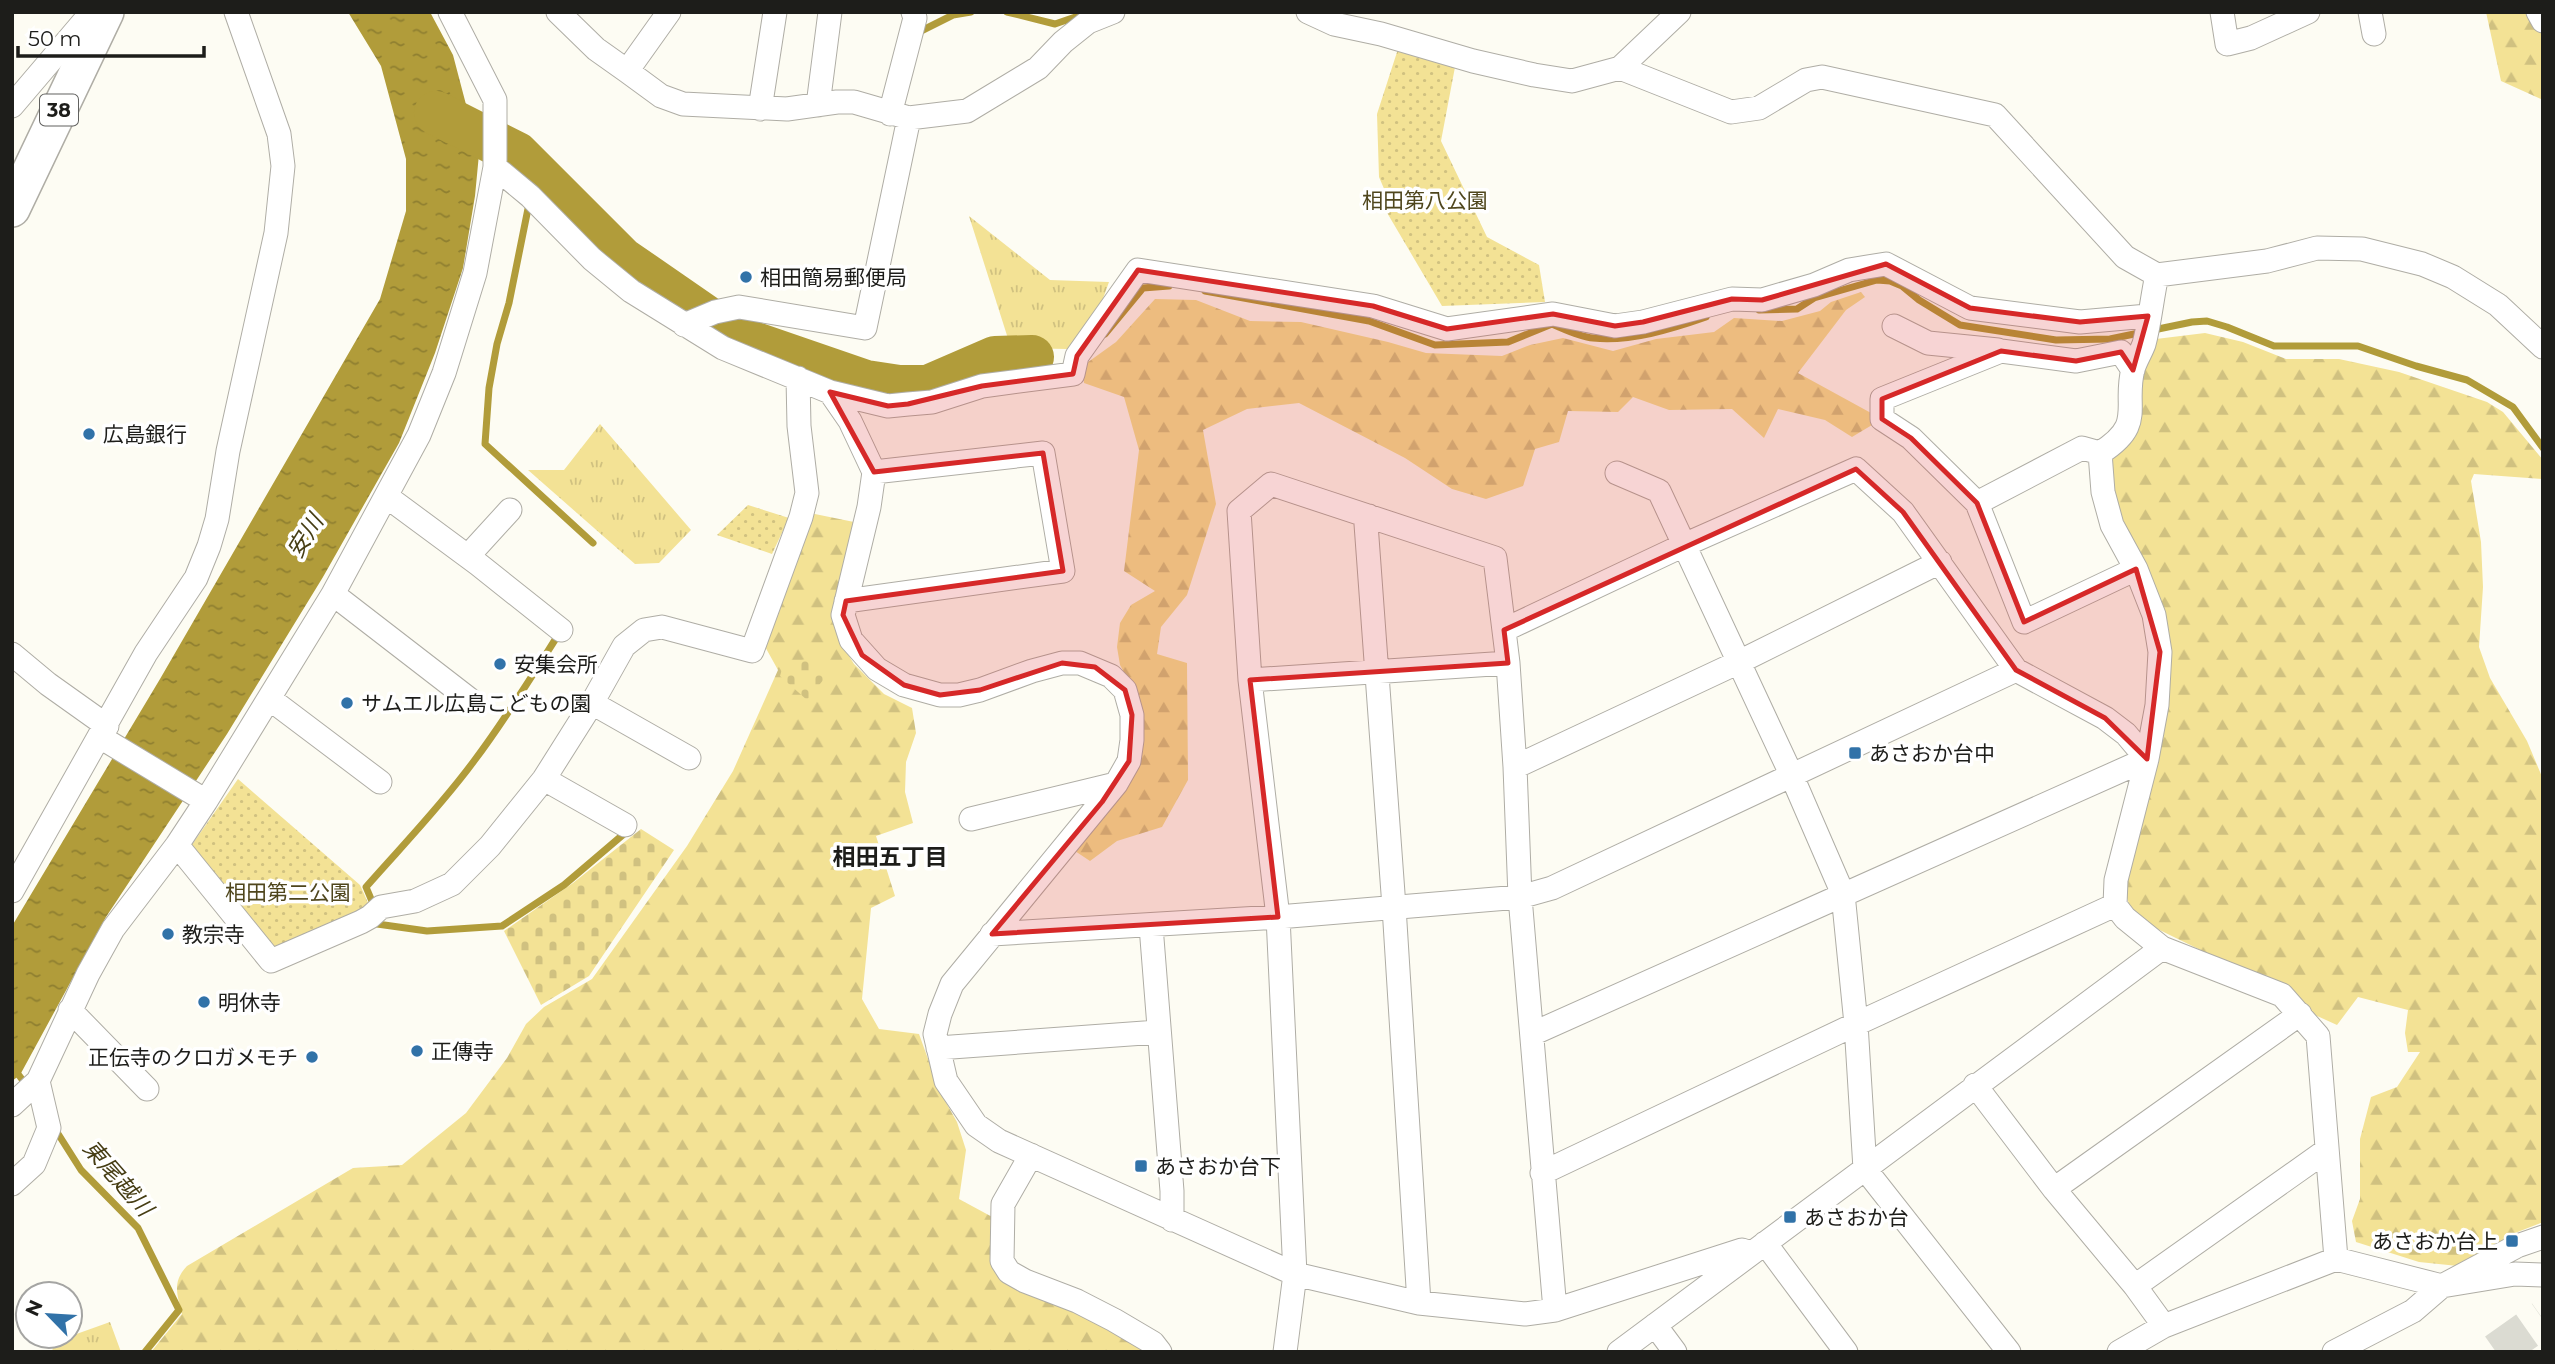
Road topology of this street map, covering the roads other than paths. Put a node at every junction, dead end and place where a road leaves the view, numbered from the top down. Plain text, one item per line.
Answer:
1 (92, 12) edge
2 (106, 12) edge
3 (236, 12) edge
4 (450, 12) edge
5 (558, 12) edge
6 (669, 12) edge
7 (775, 12) edge
8 (830, 12) edge
9 (1113, 12) edge
10 (1308, 12) edge
11 (1679, 12) edge
12 (2222, 12) edge
13 (2308, 12) edge
14 (2538, 12) edge
15 (919, 14) edge
16 (2543, 21) edge
17 (1620, 68) junction
18 (627, 71) junction
19 (818, 105) junction
20 (12, 106) edge
21 (760, 109) junction
22 (899, 116) junction
23 (495, 167) junction
24 (12, 209) edge
25 (2157, 275) junction
26 (2148, 316) junction
27 (698, 319) junction
28 (1894, 326) dead end
29 (2543, 347) edge
30 (2001, 351) junction
31 (2133, 370) junction
32 (798, 378) junction
33 (830, 392) junction
34 (2100, 453) junction
35 (874, 472) junction
36 (1617, 473) dead end
37 (386, 496) junction
38 (1977, 503) junction
39 (510, 510) dead end
40 (1368, 516) junction
41 (1684, 545) junction
42 (468, 556) junction
43 (1940, 562) junction
44 (2136, 569) junction
45 (333, 594) junction
46 (846, 601) junction
47 (562, 630) dead end
48 (1504, 630) junction
49 (12, 654) edge
50 (1739, 662) junction
51 (1508, 663) junction
52 (2016, 670) junction
53 (1377, 671) junction
54 (1250, 680) junction
55 (270, 699) junction
56 (469, 699) dead end
57 (592, 703) junction
58 (109, 734) junction
59 (690, 758) dead end
60 (2147, 759) junction
61 (1515, 767) junction
62 (1791, 774) junction
63 (544, 779) junction
64 (380, 782) dead end
65 (1116, 784) junction
66 (206, 801) junction
67 (971, 819) dead end
68 (625, 825) dead end
69 (177, 845) junction
70 (12, 891) edge
71 (1843, 894) junction
72 (1520, 897) junction
73 (2115, 905) junction
74 (1394, 907) junction
75 (1278, 917) junction
76 (1151, 926) junction
77 (992, 934) junction
78 (2162, 948) junction
79 (70, 1010) junction
80 (2300, 1014) junction
81 (1856, 1024) junction
82 (1158, 1032) junction
83 (1532, 1034) junction
84 (938, 1048) junction
85 (38, 1081) junction
86 (1975, 1085) junction
87 (146, 1089) dead end
88 (12, 1105) edge
89 (2327, 1150) junction
90 (1031, 1155) junction
91 (1865, 1169) junction
92 (1542, 1173) junction
93 (12, 1184) edge
94 (2054, 1189) junction
95 (1171, 1220) junction
96 (2543, 1237) edge
97 (1758, 1248) junction
98 (2336, 1259) junction
99 (1295, 1274) junction
100 (2543, 1275) edge
101 (2135, 1286) junction
102 (2442, 1286) junction
103 (1419, 1303) junction
104 (1555, 1310) junction
105 (1655, 1325) junction
106 (2164, 1326) junction
107 (1160, 1352) edge
108 (1284, 1352) edge
109 (1619, 1352) edge
110 (1675, 1352) edge
111 (1846, 1352) edge
112 (2009, 1352) edge
113 (2119, 1352) edge
114 (2334, 1352) edge

1 - 20 street
2 - 24 main road, 38
3 - 58 street
4 - 23 street
5 - 18 street
6 - 18 street
7 - 21 street
8 - 19 street
9 - 22 street
10 - 17 street
11 - 17 street
12 - 13 street
14 - 16 street
15 - 22 street
17 - 25 street
18 - 21 street
19 - 21 street
19 - 22 street
22 - 27 street
23 - 27 street
23 - 37 street
25 - 26 street
25 - 29 street
26 - 31 street
26 - 33 street
27 - 32 street
28 - 30 street
30 - 31 street
30 - 38 street
31 - 34 street
32 - 33 street
32 - 57 street
33 - 35 street
34 - 38 street
34 - 44 street
35 - 46 street
35 - 46 street
36 - 41 street
37 - 42 street
37 - 45 street
38 - 44 street
39 - 42 street
40 - 48 street
40 - 53 street
40 - 54 street
41 - 43 street
41 - 48 street
41 - 50 street
42 - 47 street
43 - 50 street
43 - 52 street
44 - 60 street
45 - 55 street
45 - 56 street
46 - 65 street
48 - 51 street
49 - 58 street
50 - 61 street
50 - 62 street
51 - 53 street
51 - 61 street
52 - 60 street
52 - 62 street
53 - 54 street
53 - 74 street
54 - 75 street
55 - 64 street
55 - 66 street
57 - 59 street
57 - 63 street
58 - 66 street
58 - 70 street
60 - 71 street
60 - 73 street
61 - 72 street
62 - 71 street
62 - 72 street
63 - 68 street
63 - 69 street
65 - 67 street
65 - 77 street
66 - 69 street
69 - 79 street
71 - 81 street
71 - 83 street
72 - 74 street
72 - 83 street
73 - 78 street
73 - 81 street
74 - 75 street
74 - 103 street
75 - 76 street
75 - 99 street
76 - 77 street
76 - 82 street
77 - 84 street
78 - 80 street
78 - 86 street
79 - 85 street
79 - 87 street
80 - 89 street
80 - 94 street
81 - 91 street
81 - 92 street
82 - 84 street
82 - 95 street
83 - 92 street
84 - 90 street
85 - 88 street
85 - 93 street
86 - 91 street
86 - 94 street
89 - 98 street
89 - 101 street
90 - 95 street
90 - 107 street
91 - 97 street
91 - 112 street
92 - 104 street
94 - 101 street
95 - 99 street
96 - 102 street
97 - 104 street
97 - 105 street
97 - 111 street
98 - 102 street
98 - 106 street
99 - 103 street
99 - 108 street
100 - 102 street
101 - 106 street
102 - 114 street
103 - 104 street
105 - 109 street
105 - 110 street
106 - 113 street

